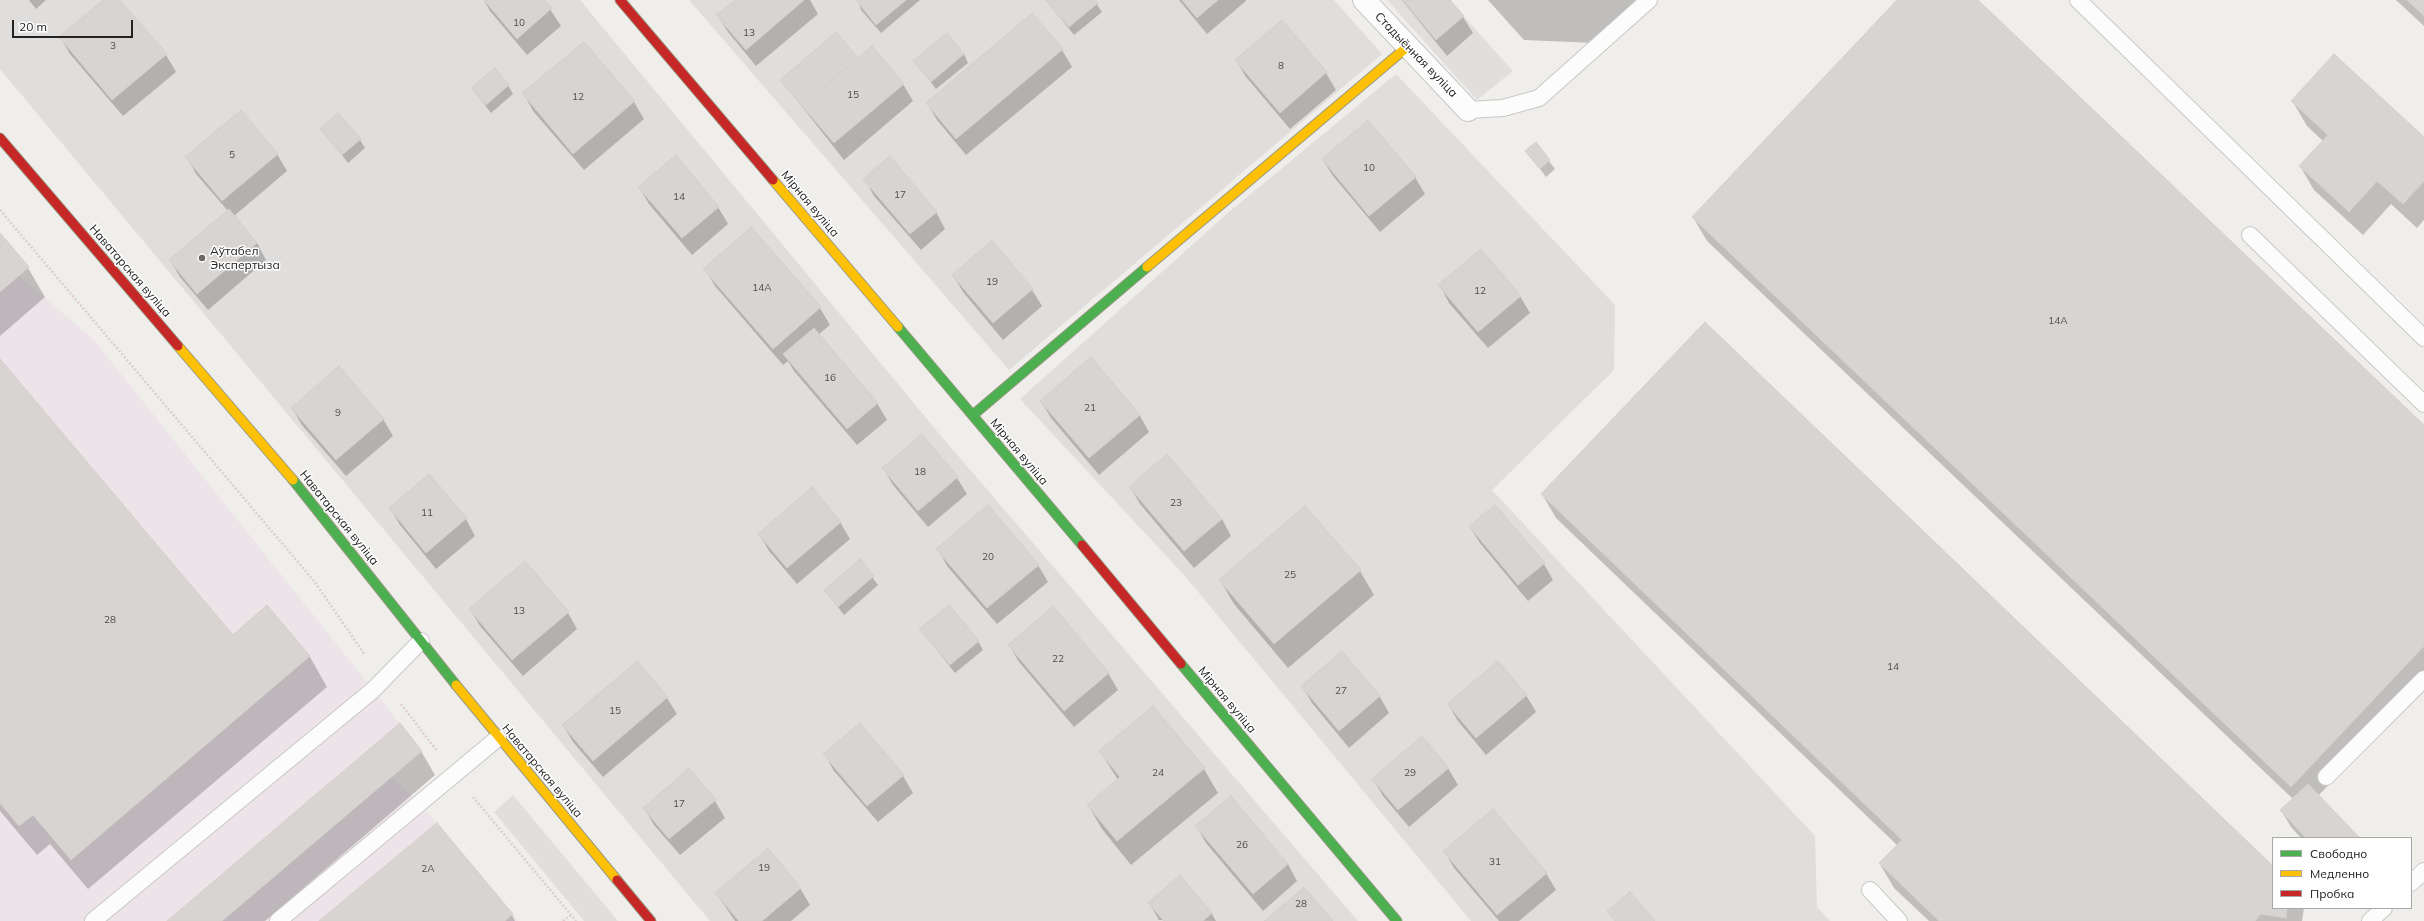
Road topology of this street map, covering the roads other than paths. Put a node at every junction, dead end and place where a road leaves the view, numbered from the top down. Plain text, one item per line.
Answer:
1 (620, 0) edge
2 (1364, 0) edge
3 (1649, 0) edge
4 (2078, 0) edge
5 (1407, 47) junction
6 (1468, 110) joint
7 (0, 138) edge
8 (2250, 235) dead end
9 (2424, 338) edge
10 (2424, 404) edge
11 (973, 415) junction
12 (421, 641) junction
13 (2424, 679) edge
14 (498, 738) junction
15 (2326, 778) dead end
16 (2424, 871) edge
17 (2412, 882) edge
18 (1870, 890) dead end
19 (2383, 909) edge
20 (93, 921) edge
21 (278, 921) edge
22 (651, 921) edge
23 (1397, 921) edge
24 (1899, 921) edge
25 (2370, 921) edge

1 - 11 street, Мірная вуліца
2 - 5 street, Стадыённая вуліца
3 - 6 lane
4 - 9 lane
5 - 6 street, Стадыённая вуліца
5 - 11 street
7 - 12 street, Наватарская вуліца
8 - 10 lane
11 - 23 street, Мірная вуліца
12 - 14 street, Наватарская вуліца
12 - 20 lane
13 - 15 lane
14 - 21 lane
14 - 22 street, Наватарская вуліца
16 - 17 lane
18 - 24 lane
19 - 25 lane

